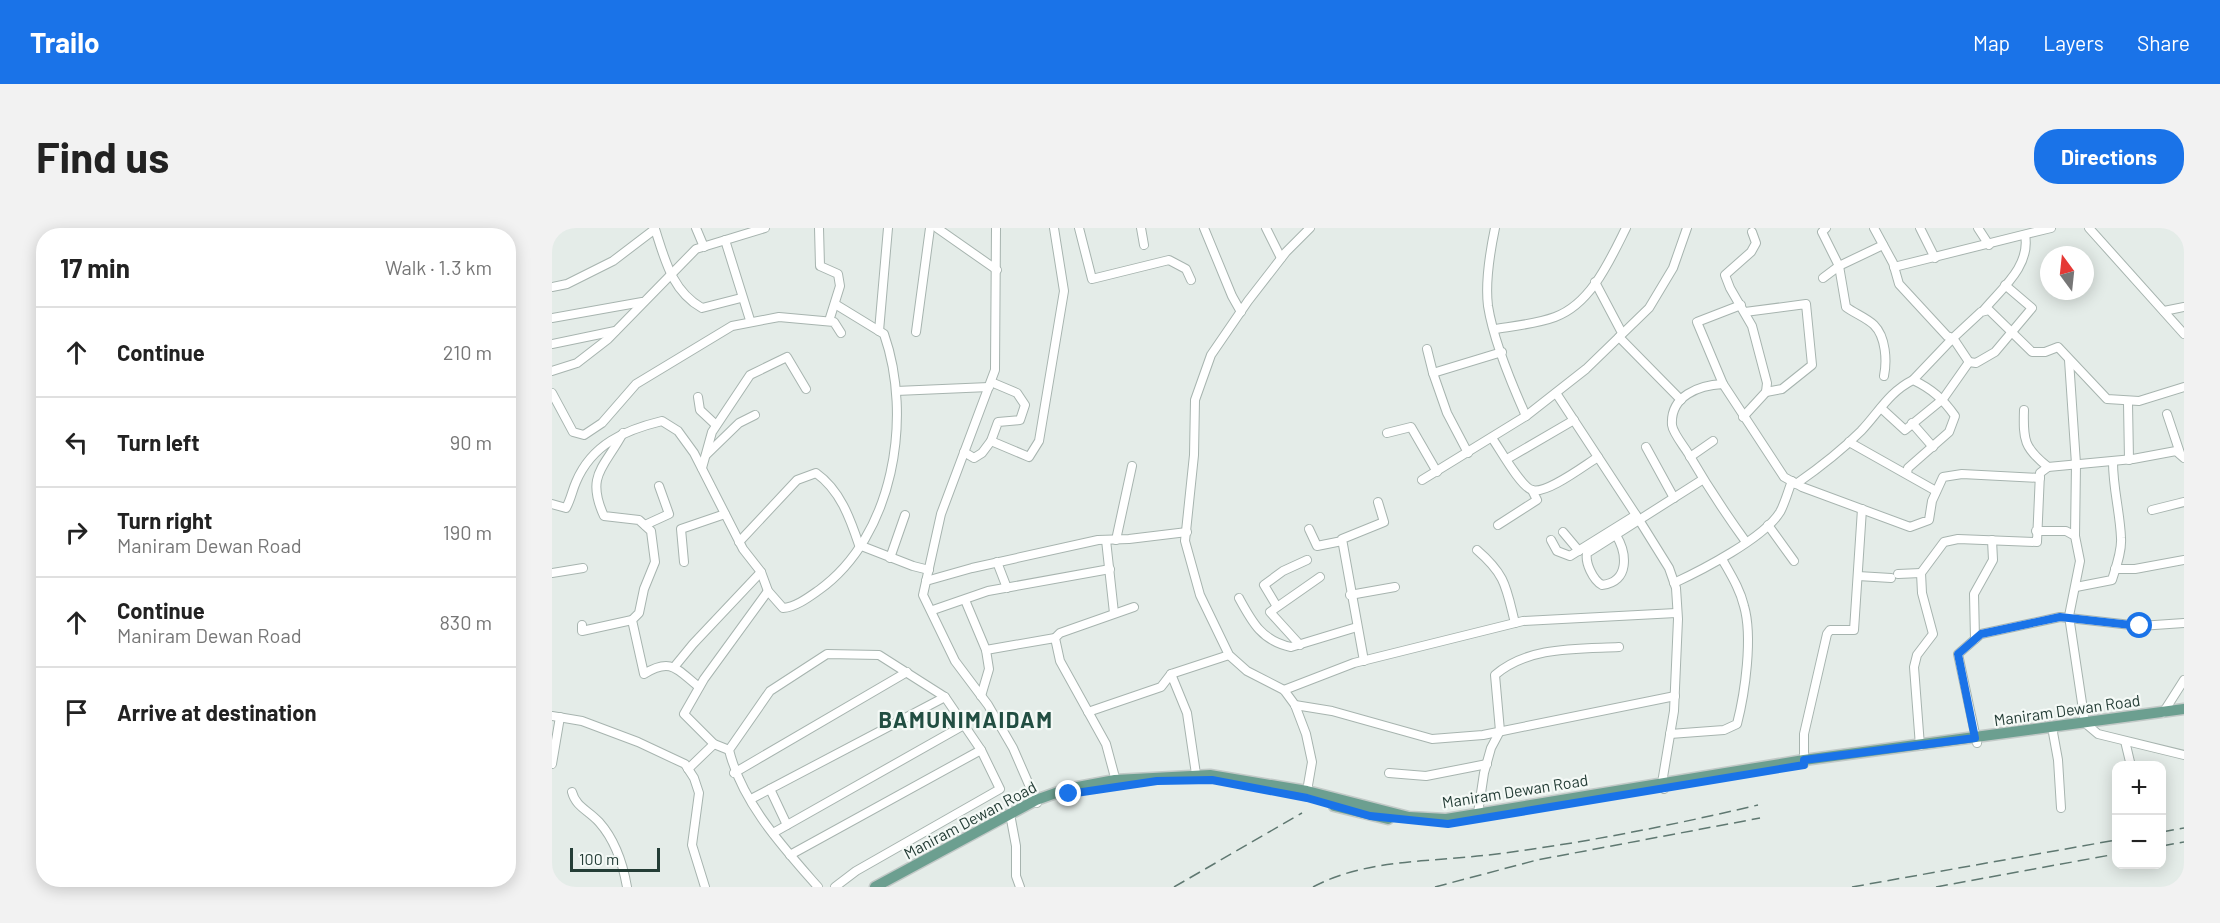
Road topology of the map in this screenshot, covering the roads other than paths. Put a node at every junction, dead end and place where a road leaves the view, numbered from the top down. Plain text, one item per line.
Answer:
1 (696, 228) edge
2 (765, 228) edge
3 (819, 228) edge
4 (888, 228) edge
5 (930, 228) edge
6 (936, 228) edge
7 (996, 228) edge
8 (1054, 228) edge
9 (1079, 228) edge
10 (1141, 228) edge
11 (1204, 228) edge
12 (1266, 228) edge
13 (1310, 228) edge
14 (1495, 228) edge
15 (1626, 228) edge
16 (1687, 228) edge
17 (1826, 228) edge
18 (1874, 228) edge
19 (1920, 228) edge
20 (1978, 228) edge
21 (2051, 228) edge
22 (655, 229) edge
23 (2092, 229) edge
24 (1752, 232) dead end
25 (2025, 235) junction
26 (725, 240) junction
27 (1144, 245) dead end
28 (1883, 245) junction
29 (1989, 245) junction
30 (704, 247) junction
31 (1281, 258) junction
32 (1935, 258) junction
33 (1839, 266) junction
34 (1894, 267) junction
35 (997, 270) junction
36 (669, 274) junction
37 (1823, 279) dead end
38 (1191, 280) dead end
39 (1595, 282) junction
40 (2005, 285) junction
41 (552, 287) edge
42 (741, 298) junction
43 (643, 302) junction
44 (835, 304) junction
45 (2184, 307) edge
46 (1743, 309) junction
47 (2163, 311) junction
48 (1241, 312) junction
49 (1982, 312) junction
50 (552, 318) edge
51 (750, 320) junction
52 (830, 321) junction
53 (1495, 329) junction
54 (615, 331) junction
55 (879, 331) junction
56 (916, 332) dead end
57 (2010, 332) junction
58 (841, 333) dead end
59 (2184, 334) edge
60 (1621, 335) junction
61 (1953, 338) junction
62 (552, 344) edge
63 (1427, 348) dead end
64 (1502, 352) junction
65 (2069, 360) junction
66 (1969, 362) junction
67 (552, 371) edge
68 (1433, 373) junction
69 (1884, 376) dead end
70 (1913, 380) junction
71 (990, 384) junction
72 (1723, 384) junction
73 (2184, 387) edge
74 (807, 389) dead end
75 (896, 391) junction
76 (1766, 392) junction
77 (552, 393) edge
78 (1556, 393) junction
79 (698, 397) dead end
80 (1942, 399) junction
81 (1681, 400) junction
82 (2128, 403) junction
83 (1881, 408) junction
84 (2025, 410) dead end
85 (561, 413) junction
86 (2167, 414) dead end
87 (755, 415) dead end
88 (1526, 416) junction
89 (1743, 417) junction
90 (552, 418) edge
91 (1574, 420) junction
92 (1912, 423) junction
93 (716, 425) junction
94 (623, 433) junction
95 (1387, 433) dead end
96 (1492, 438) junction
97 (991, 441) junction
98 (1713, 441) dead end
99 (1849, 442) junction
100 (1646, 447) dead end
101 (1933, 447) junction
102 (964, 452) junction
103 (1468, 453) junction
104 (705, 456) junction
105 (2182, 456) edge
106 (1598, 457) junction
107 (1690, 457) junction
108 (1507, 459) junction
109 (2129, 460) junction
110 (2112, 462) junction
111 (2076, 464) junction
112 (1132, 466) dead end
113 (2048, 467) junction
114 (702, 468) junction
115 (1437, 472) junction
116 (1907, 473) junction
117 (2040, 478) junction
118 (1422, 480) dead end
119 (1702, 480) junction
120 (1794, 482) junction
121 (659, 486) dead end
122 (1533, 490) junction
123 (1936, 491) junction
124 (1674, 498) junction
125 (1378, 501) dead end
126 (2184, 502) edge
127 (552, 504) edge
128 (1862, 509) junction
129 (2152, 510) dead end
130 (725, 514) junction
131 (905, 515) dead end
132 (1638, 518) junction
133 (645, 525) junction
134 (1498, 525) dead end
135 (1768, 525) junction
136 (1309, 529) dead end
137 (2036, 531) junction
138 (1187, 532) junction
139 (1563, 532) dead end
140 (1616, 535) junction
141 (2075, 536) junction
142 (1106, 540) junction
143 (1116, 540) junction
144 (1551, 540) dead end
145 (1992, 540) junction
146 (739, 542) junction
147 (1342, 542) junction
148 (1746, 542) junction
149 (859, 545) junction
150 (1477, 550) dead end
151 (1579, 551) junction
152 (890, 558) junction
153 (1722, 559) junction
154 (1307, 560) dead end
155 (2184, 560) edge
156 (1794, 561) dead end
157 (684, 562) dead end
158 (997, 562) junction
159 (583, 568) dead end
160 (1110, 569) junction
161 (2115, 569) junction
162 (929, 570) junction
163 (761, 572) junction
164 (552, 573) edge
165 (1921, 573) junction
166 (1858, 576) junction
167 (1320, 577) dead end
168 (926, 581) junction
169 (1674, 583) junction
170 (1395, 587) dead end
171 (2076, 587) junction
172 (1007, 588) junction
173 (768, 591) junction
174 (1350, 595) junction
175 (1239, 598) dead end
176 (964, 600) junction
177 (1276, 605) junction
178 (1134, 607) dead end
179 (933, 610) dead end
180 (1114, 613) junction
181 (1676, 613) junction
182 (2069, 616) junction
183 (632, 620) junction
184 (1515, 623) junction
185 (2184, 624) edge
186 (582, 626) dead end
187 (1357, 627) junction
188 (1055, 638) junction
189 (1975, 639) junction
190 (1300, 645) junction
191 (1619, 647) dead end
192 (986, 650) junction
193 (1229, 656) junction
194 (1364, 661) junction
195 (675, 666) junction
196 (907, 672) junction
197 (1171, 674) junction
198 (2184, 680) edge
199 (699, 687) junction
200 (1284, 690) junction
201 (981, 696) junction
202 (1675, 696) junction
203 (945, 697) junction
204 (1295, 705) junction
205 (2184, 709) edge
206 (1088, 712) junction
207 (2163, 714) junction
208 (2184, 714) edge
209 (556, 716) edge
210 (964, 725) junction
211 (2087, 725) junction
212 (2052, 730) junction
213 (1500, 731) junction
214 (1670, 734) junction
215 (1976, 741) junction
216 (2125, 741) junction
217 (714, 744) junction
218 (1920, 746) junction
219 (729, 750) junction
220 (981, 750) junction
221 (2184, 755) edge
222 (1850, 757) junction
223 (2130, 761) edge
224 (1804, 763) junction
225 (552, 764) edge
226 (1486, 764) junction
227 (688, 770) junction
228 (735, 772) junction
229 (1389, 773) dead end
230 (1196, 774) junction
231 (1116, 783) junction
232 (1663, 786) junction
233 (770, 789) junction
234 (1307, 791) junction
235 (572, 792) dead end
236 (751, 799) junction
237 (1036, 802) junction
238 (2061, 808) dead end
239 (1478, 813) junction
240 (1010, 817) junction
241 (787, 825) junction
242 (773, 833) junction
243 (790, 855) junction
244 (627, 887) edge
245 (705, 887) edge
246 (818, 887) edge
247 (835, 887) edge
248 (875, 887) edge
249 (887, 887) edge
250 (1020, 887) edge

1 - 30 street
2 - 26 street
3 - 44 street
4 - 55 street
5 - 56 street
6 - 35 street
7 - 35 street
8 - 97 street
9 - 38 street
10 - 27 street
11 - 48 street
12 - 31 street
13 - 31 street
14 - 53 street
15 - 39 street
16 - 60 street
17 - 33 street
18 - 28 street
19 - 32 street
20 - 29 street
21 - 25 street
22 - 36 street
22 - 41 street
23 - 47 street
24 - 46 street
25 - 29 street
25 - 40 street
26 - 30 street
26 - 42 street
28 - 33 street
28 - 34 street
29 - 32 street
30 - 36 street
31 - 48 street
32 - 34 street
33 - 37 street
33 - 69 street
34 - 61 street
35 - 71 street
36 - 42 street
36 - 43 street
39 - 53 street
39 - 60 street
40 - 49 street
40 - 57 street
42 - 51 street
43 - 50 street
43 - 54 street
44 - 52 street
44 - 55 street
45 - 47 street
46 - 72 street
46 - 76 street
46 - 76 street
47 - 59 street
48 - 138 street
49 - 57 street
49 - 61 street
51 - 52 street
51 - 85 street
52 - 58 street
53 - 64 street
54 - 62 street
54 - 67 street
55 - 75 street
57 - 65 street
57 - 66 street
60 - 78 street
60 - 81 street
61 - 66 street
61 - 70 street
63 - 68 street
64 - 68 street
64 - 88 street
65 - 82 street
65 - 111 street
66 - 80 street
68 - 103 street
70 - 80 street
70 - 83 street
71 - 75 street
71 - 97 street
71 - 102 street
72 - 81 street
72 - 89 street
73 - 82 street
74 - 93 street
75 - 149 street
76 - 89 street
77 - 85 street
78 - 88 street
78 - 91 street
79 - 93 street
80 - 92 street
80 - 101 street
81 - 107 street
82 - 109 street
83 - 92 street
83 - 99 street
84 - 113 street
85 - 90 street
86 - 105 street
87 - 104 street
88 - 96 street
89 - 120 street
91 - 106 street
91 - 108 street
92 - 101 street
93 - 104 street
94 - 114 street
94 - 127 street
94 - 133 street
95 - 115 street
96 - 103 street
96 - 108 street
97 - 102 street
98 - 107 street
99 - 116 street
99 - 120 street
100 - 124 street
101 - 116 street
102 - 162 street
103 - 115 street
104 - 114 street
105 - 109 street
106 - 122 street
106 - 132 street
107 - 119 street
108 - 122 street
109 - 110 street
110 - 111 street
110 - 161 street
111 - 113 street
111 - 141 street
112 - 143 street
113 - 117 street
114 - 130 street
115 - 118 street
116 - 123 street
117 - 123 street
117 - 137 street
119 - 124 street
119 - 148 street
120 - 128 street
120 - 135 street
121 - 133 street
122 - 134 street
123 - 128 street
124 - 132 street
125 - 147 street
126 - 129 street
128 - 166 street
130 - 146 street
130 - 157 street
131 - 152 street
132 - 140 street
132 - 151 street
132 - 169 street
133 - 183 street
135 - 148 street
135 - 156 street
136 - 147 street
137 - 141 street
137 - 145 street
138 - 143 street
138 - 193 street
139 - 151 street
140 - 140 street
141 - 171 street
142 - 143 street
142 - 158 street
142 - 160 street
144 - 151 street
145 - 165 street
145 - 189 street
146 - 149 street
146 - 163 street
147 - 174 street
148 - 153 street
149 - 152 street
149 - 173 street
150 - 184 street
152 - 162 street
153 - 169 street
153 - 214 street
154 - 177 street
155 - 161 street
158 - 168 street
158 - 172 street
159 - 164 street
160 - 172 street
160 - 180 street
161 - 171 street
162 - 168 street
163 - 173 street
163 - 195 street
165 - 166 street
165 - 218 street
166 - 224 street
167 - 177 street
168 - 201 street
169 - 181 street
170 - 174 street
171 - 182 street
172 - 176 street
173 - 199 street
174 - 187 street
175 - 190 street
176 - 179 street
176 - 192 street
177 - 190 street
178 - 180 street
180 - 188 street
181 - 184 street
181 - 202 street
182 - 185 street
182 - 189 street
182 - 211 street
183 - 186 street
183 - 195 street
184 - 194 street
187 - 190 street
187 - 194 street
188 - 192 street
188 - 206 street
189 - 215 street
191 - 213 street
192 - 201 street
193 - 197 street
193 - 200 street
194 - 200 street
195 - 199 street
196 - 203 street
196 - 219 street
196 - 228 street
197 - 206 street
197 - 230 street
198 - 207 street
199 - 217 street
200 - 204 street
201 - 237 street
202 - 213 street
202 - 214 street
203 - 210 street
203 - 233 street
204 - 213 street
204 - 234 street
205 - 207 main road, Maniram Dewan Road
206 - 231 street
207 - 208 main road, Maniram Dewan Road
207 - 211 main road, Maniram Dewan Road
209 - 225 street
209 - 227 street
210 - 220 street
210 - 241 street
211 - 212 main road, Maniram Dewan Road
211 - 216 street
212 - 215 main road, Maniram Dewan Road
212 - 238 street
213 - 226 street
214 - 232 street
215 - 218 main road, Maniram Dewan Road
215 - 222 main road, Maniram Dewan Road
216 - 221 street
216 - 223 street
217 - 219 street
217 - 227 street
218 - 222 main road, Maniram Dewan Road
219 - 228 street
220 - 243 street
220 - 247 street
222 - 224 main road, Maniram Dewan Road
224 - 232 main road, Maniram Dewan Road
226 - 229 street
226 - 239 street
227 - 245 street
228 - 236 street
230 - 231 main road, Maniram Dewan Road
230 - 234 main road, Maniram Dewan Road
231 - 232 main road, Maniram Dewan Road
231 - 237 main road, Maniram Dewan Road
232 - 239 main road, Maniram Dewan Road
233 - 236 street
233 - 241 street
234 - 239 main road, Maniram Dewan Road
235 - 244 street
236 - 242 street
237 - 240 main road, Maniram Dewan Road
240 - 248 main road, Maniram Dewan Road
240 - 249 main road, Maniram Dewan Road
240 - 250 street
241 - 242 street
242 - 243 street
243 - 246 street

